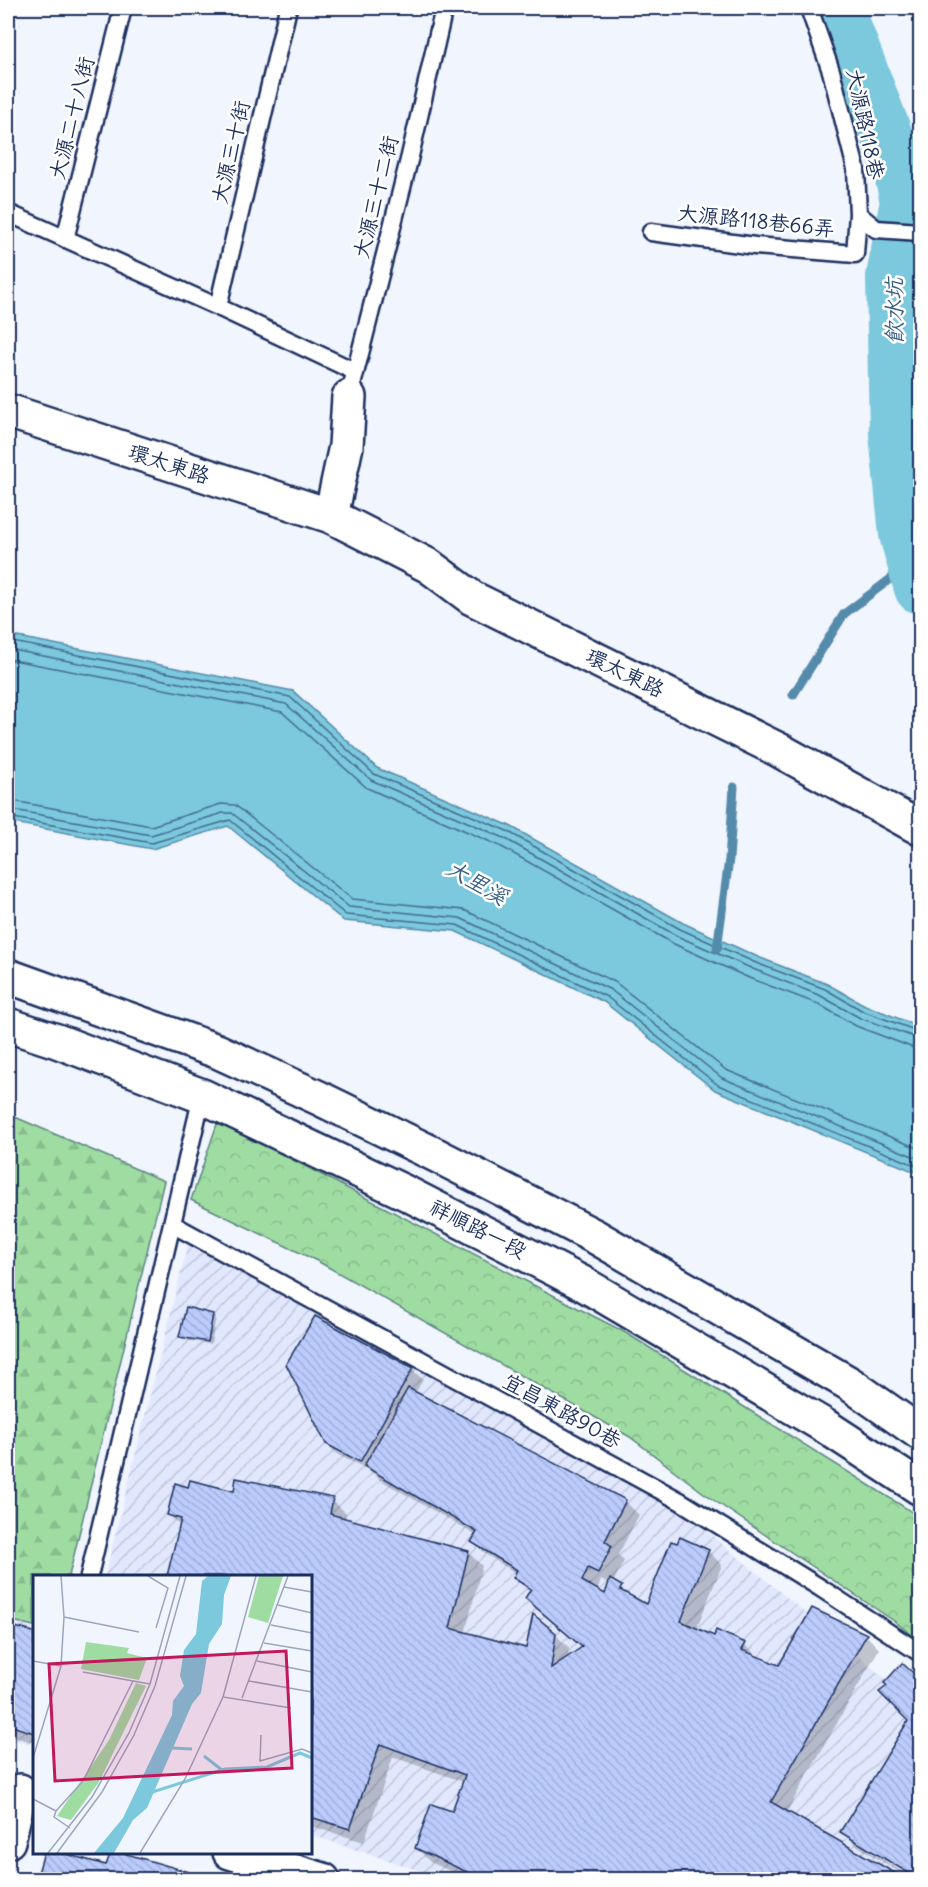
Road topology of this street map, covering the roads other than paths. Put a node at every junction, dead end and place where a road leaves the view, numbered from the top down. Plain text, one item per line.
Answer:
1 (123, 8) edge
2 (288, 8) edge
3 (444, 8) edge
4 (809, 8) edge
5 (8, 213) edge
6 (858, 214) junction
7 (651, 232) dead end
8 (921, 232) edge
9 (64, 239) junction
10 (855, 254) joint
11 (218, 307) junction
12 (351, 384) junction
13 (8, 411) edge
14 (331, 516) junction
15 (921, 828) edge
16 (8, 976) edge
17 (8, 1025) edge
18 (202, 1096) junction
19 (172, 1224) junction
20 (921, 1433) edge
21 (921, 1488) edge
22 (89, 1575) edge
23 (921, 1653) edge
24 (20, 1792) edge
25 (8, 1841) edge
26 (237, 1854) edge
27 (323, 1880) edge

1 - 9 lane, 大源二十八街
2 - 11 lane, 大源三十街
3 - 12 lane, 大源三十二街
4 - 6 lane, 大源路118巷
5 - 9 lane
6 - 8 lane
6 - 10 lane, 大源路118巷
7 - 10 lane, 大源路118巷66弄
9 - 11 lane
11 - 12 lane
12 - 14 street
13 - 14 street, 環太東路
14 - 15 street, 環太東路
16 - 20 street
17 - 18 street, 祥順路一段
18 - 19 lane
18 - 21 street, 祥順路一段
19 - 22 lane
19 - 23 lane, 宜昌東路90巷
24 - 25 street
26 - 27 street

